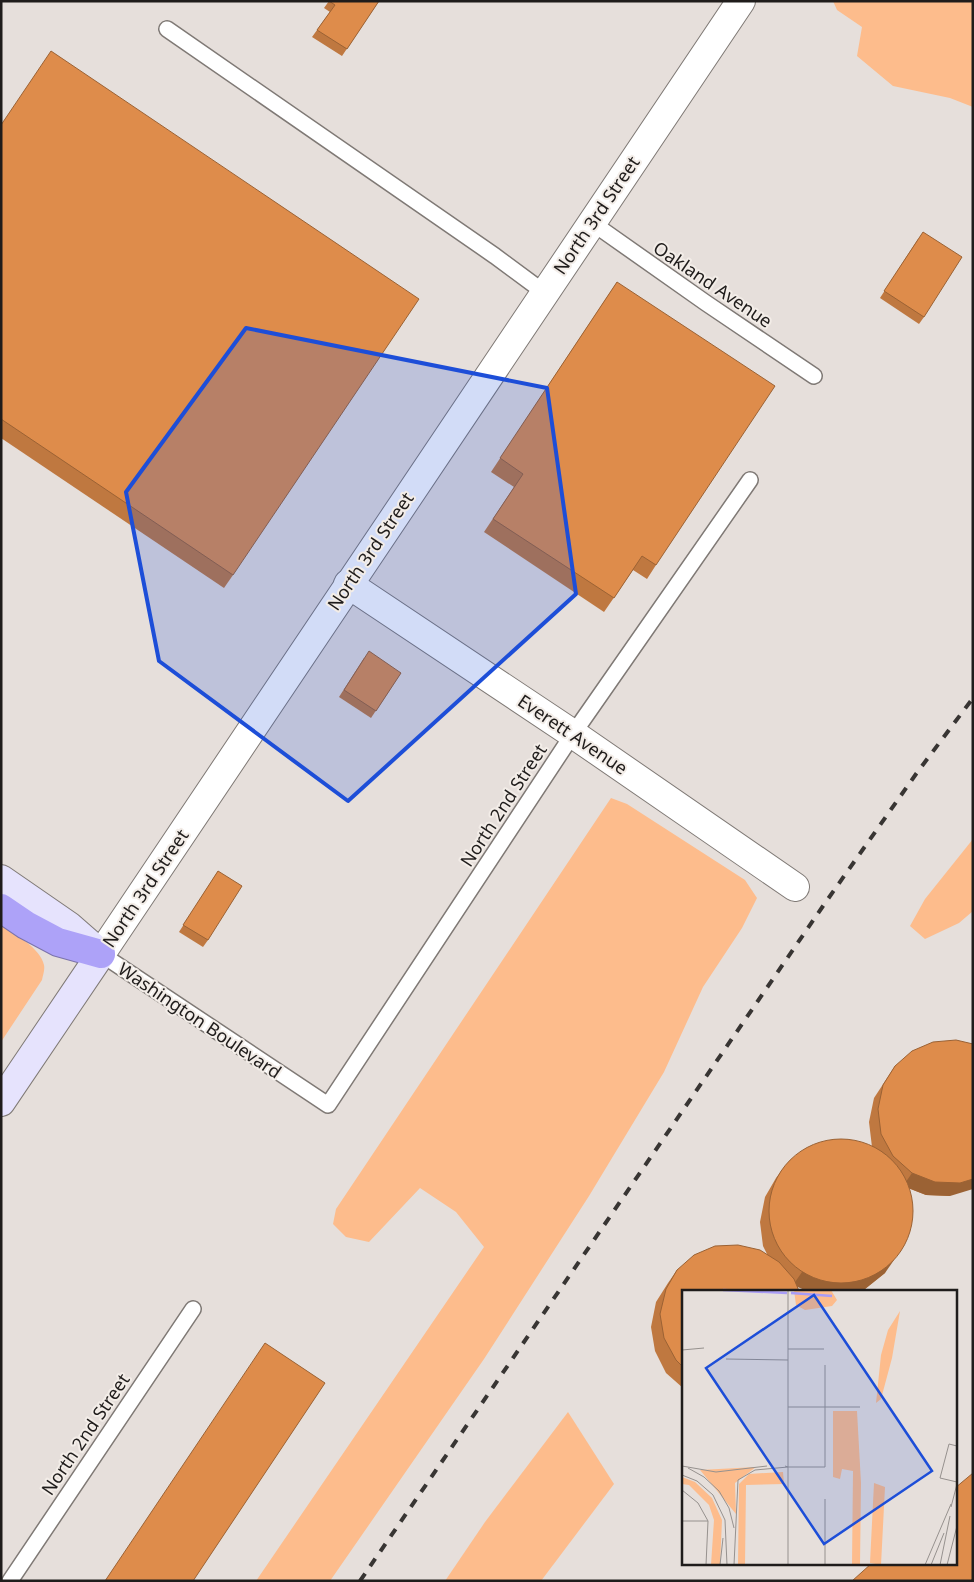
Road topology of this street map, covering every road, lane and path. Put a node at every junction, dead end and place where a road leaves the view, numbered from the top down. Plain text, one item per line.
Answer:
1 (741, 1) edge
2 (167, 30) dead end
3 (591, 222) junction
4 (545, 293) junction
5 (814, 376) dead end
6 (750, 480) dead end
7 (348, 584) junction
8 (573, 734) junction
9 (1, 878) edge
10 (795, 887) dead end
11 (1, 908) edge
12 (101, 954) junction
13 (1, 1102) edge
14 (328, 1105) joint
15 (193, 1309) dead end
16 (10, 1581) edge

1 - 3 street, North 3rd Street
2 - 4 lane
3 - 4 street, North 3rd Street
3 - 5 lane, Oakland Avenue
4 - 7 street, North 3rd Street
6 - 8 lane, North 2nd Street
7 - 8 street, Everett Avenue
7 - 12 street, North 3rd Street
8 - 10 street, Everett Avenue
8 - 14 lane, North 2nd Street
9 - 12 main road, Washington Boulevard
11 - 12 highway
12 - 13 main road, North 3rd Street
12 - 14 lane, Washington Boulevard
15 - 16 lane, North 2nd Street

